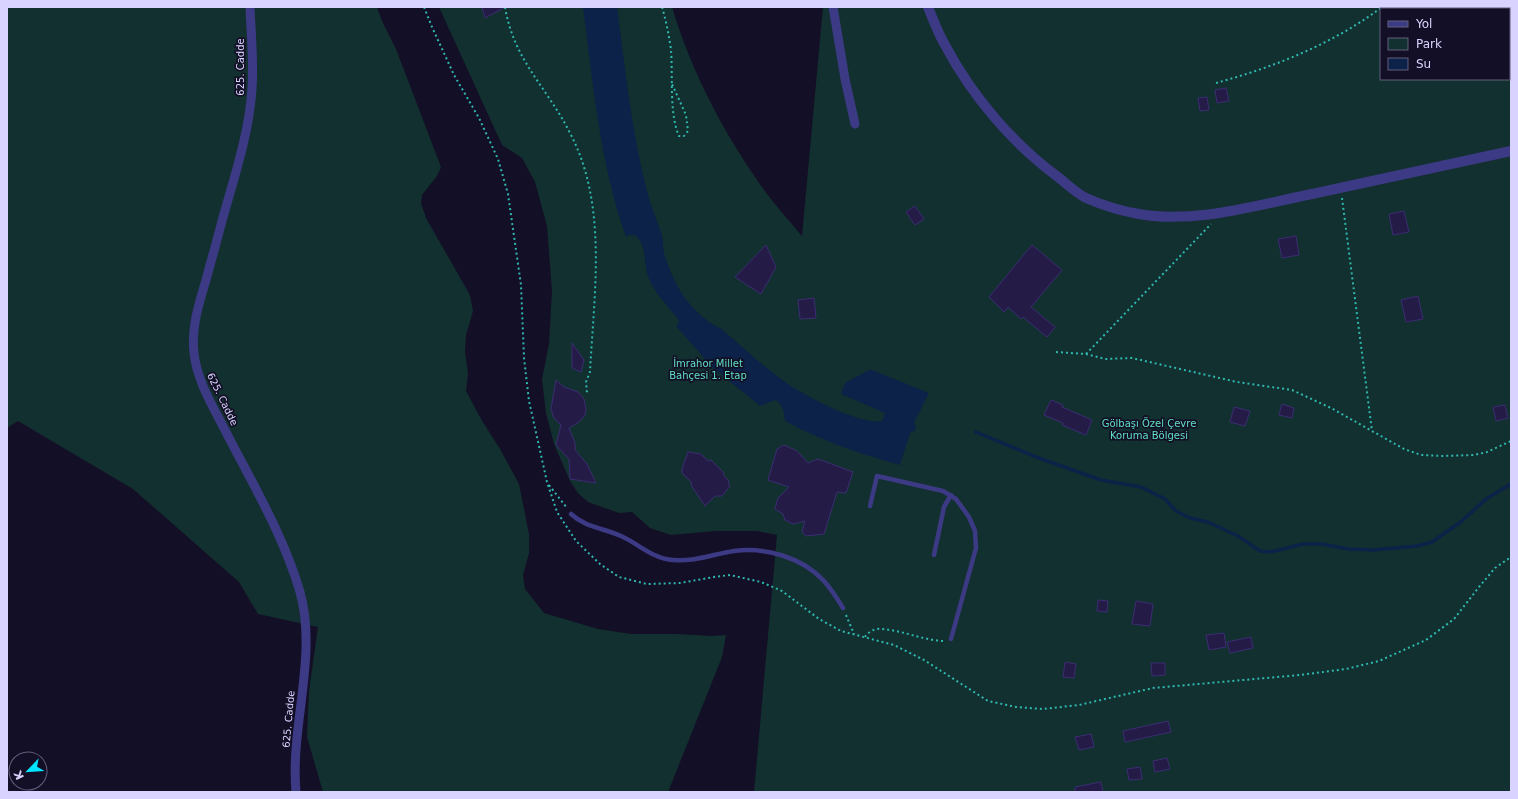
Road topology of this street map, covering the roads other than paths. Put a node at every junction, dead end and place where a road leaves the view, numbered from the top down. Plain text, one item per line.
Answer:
1 (250, 7) edge
2 (833, 7) edge
3 (928, 7) edge
4 (856, 124) dead end
5 (1511, 151) edge
6 (951, 495) junction
7 (870, 506) dead end
8 (572, 514) road end
9 (934, 555) dead end
10 (843, 608) road end
11 (951, 639) road end
12 (296, 792) edge

1 - 12 street, 625. Cadde
2 - 4 street
3 - 5 street
6 - 7 lane
6 - 9 lane
6 - 11 lane
8 - 10 lane

